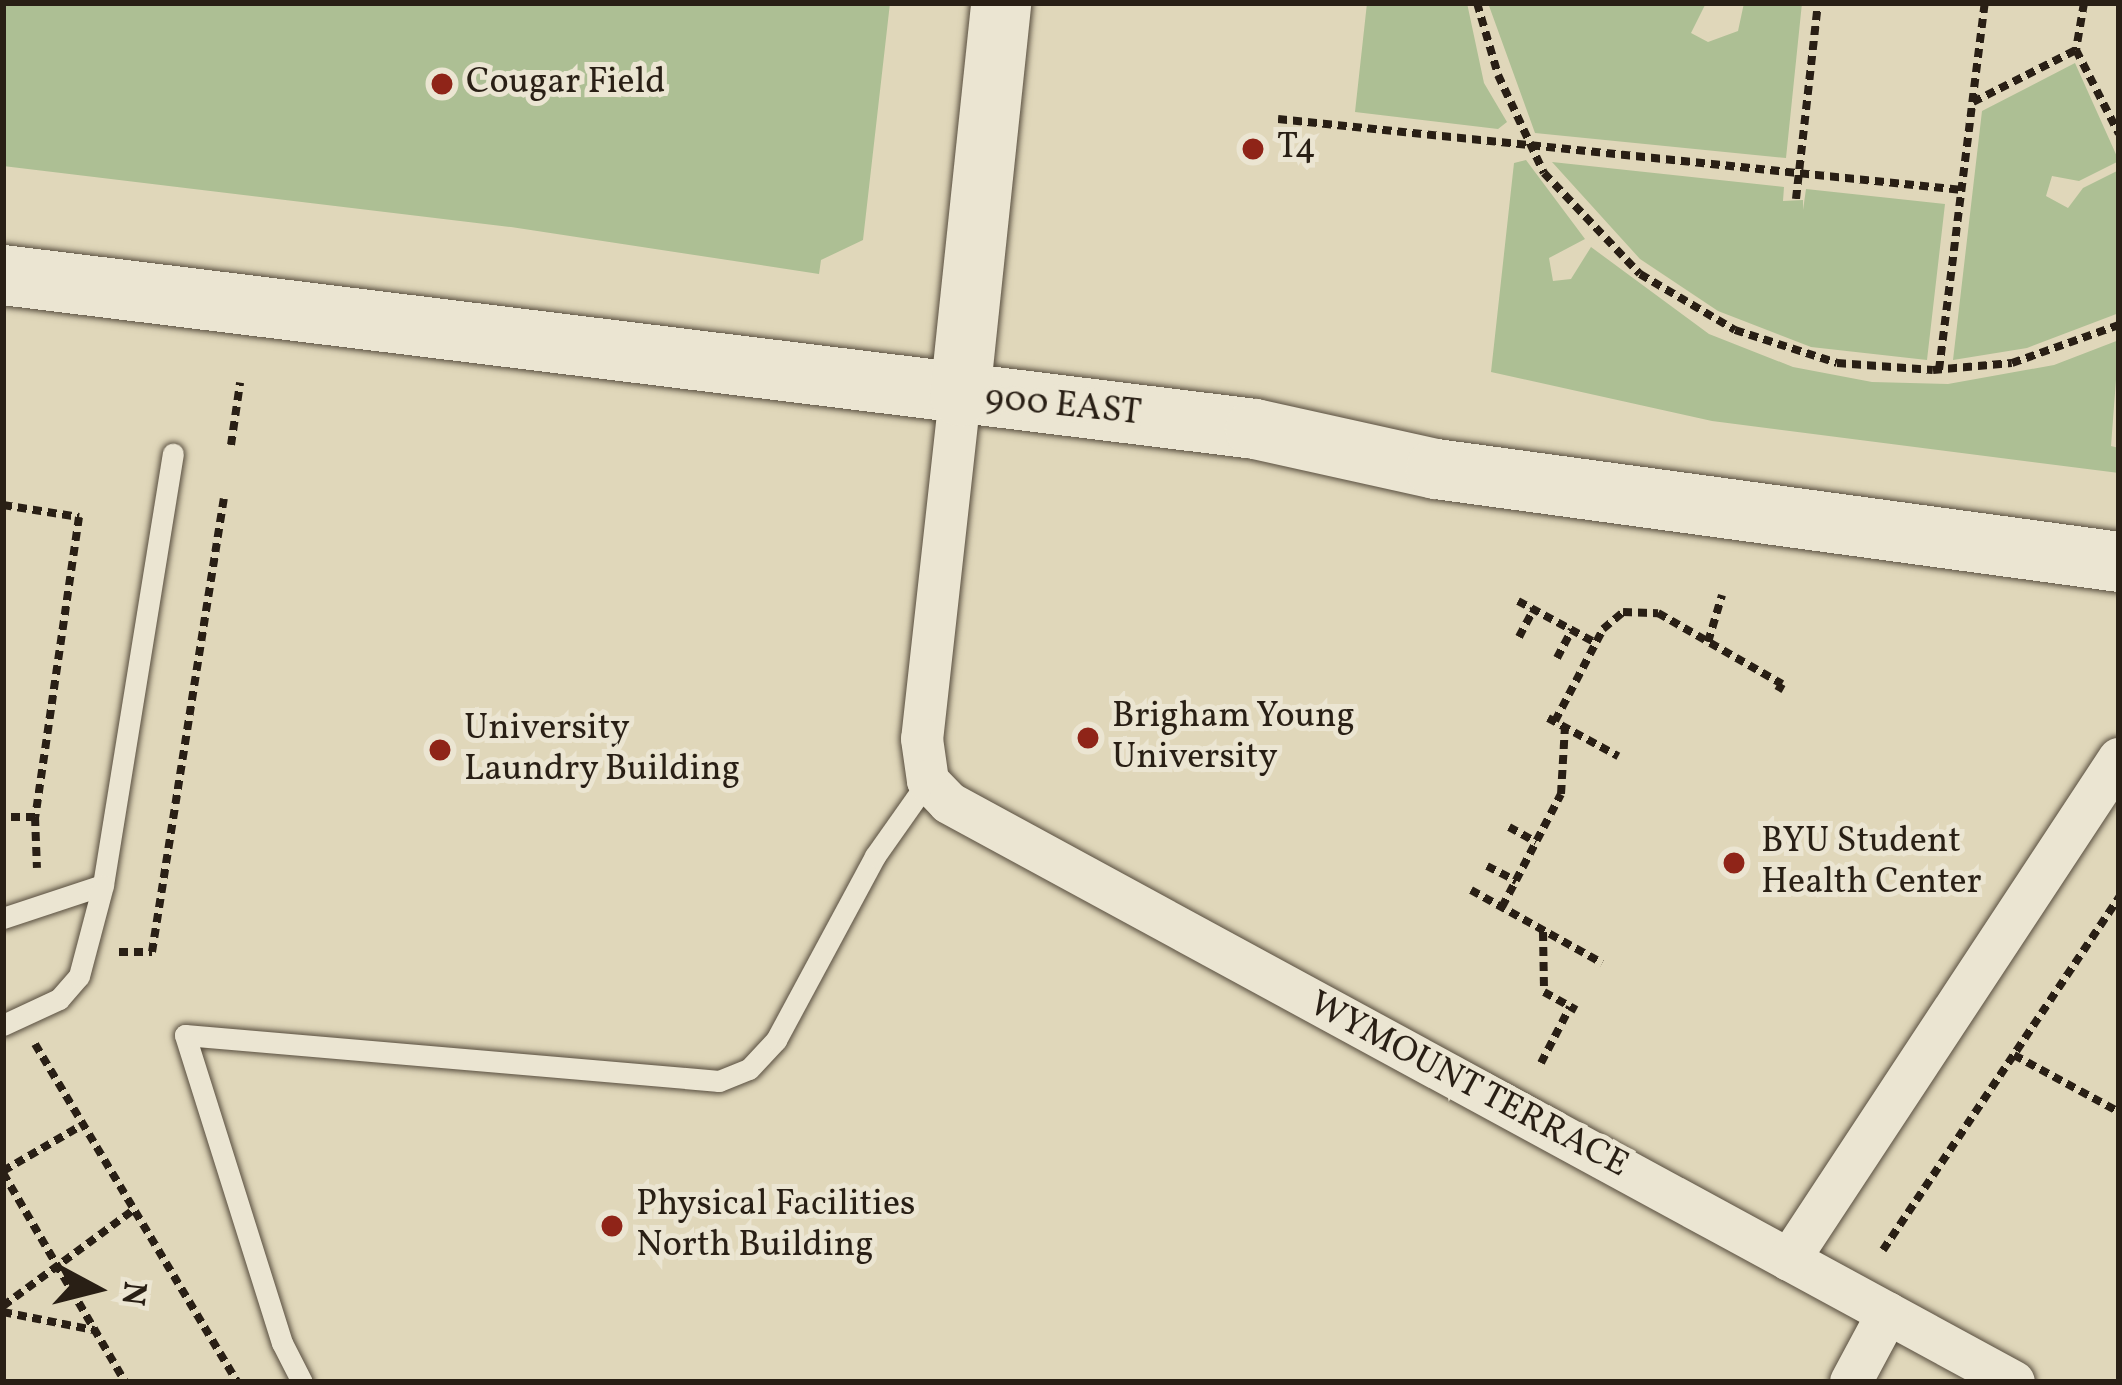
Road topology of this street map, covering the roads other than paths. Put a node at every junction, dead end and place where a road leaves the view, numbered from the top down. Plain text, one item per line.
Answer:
1 (1001, 3) edge
2 (3, 275) edge
3 (960, 396) junction
4 (173, 454) dead end
5 (2119, 562) edge
6 (2119, 759) edge
7 (928, 781) junction
8 (103, 885) junction
9 (3, 918) edge
10 (3, 1025) edge
11 (1789, 1260) junction
12 (1888, 1313) junction
13 (302, 1382) edge
14 (1851, 1382) edge
15 (2014, 1382) edge

1 - 3 main road
2 - 3 main road, 900 EAST
3 - 5 main road, 900 EAST
3 - 7 street
4 - 8 lane
6 - 11 street
7 - 11 street, WYMOUNT TERRACE
7 - 13 lane
8 - 9 lane
8 - 10 lane
11 - 12 street, WYMOUNT TERRACE
12 - 14 street
12 - 15 street, WYMOUNT TERRACE

